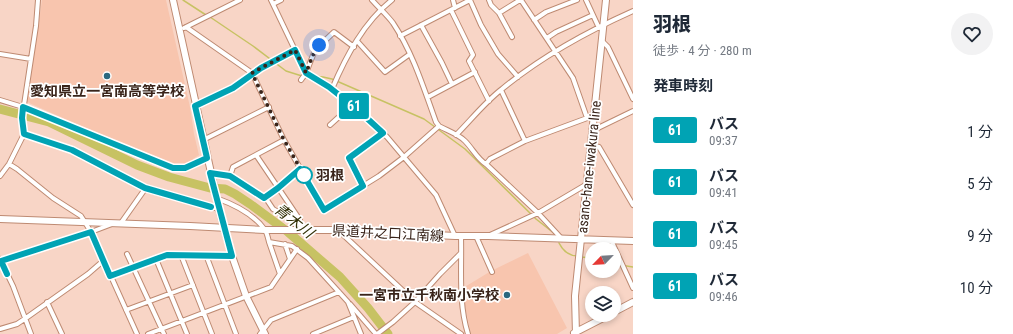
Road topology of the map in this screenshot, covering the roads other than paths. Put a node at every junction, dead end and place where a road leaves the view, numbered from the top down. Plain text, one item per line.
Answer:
1 (38, 0) edge
2 (173, 0) edge
3 (240, 0) edge
4 (281, 0) edge
5 (372, 0) edge
6 (392, 0) edge
7 (453, 0) edge
8 (470, 0) edge
9 (489, 0) edge
10 (520, 0) edge
11 (577, 0) edge
12 (586, 0) edge
13 (606, 0) edge
14 (272, 2) edge
15 (453, 9) junction
16 (381, 10) junction
17 (633, 11) edge
18 (499, 13) junction
19 (593, 15) junction
20 (534, 20) junction
21 (421, 25) junction
22 (601, 26) junction
23 (183, 28) junction
24 (400, 36) junction
25 (512, 37) dead end
26 (547, 38) junction
27 (357, 41) junction
28 (602, 41) junction
29 (354, 47) junction
30 (295, 50) junction
31 (555, 50) junction
32 (0, 54) edge
33 (410, 54) junction
34 (31, 59) junction
35 (475, 72) junction
36 (252, 73) junction
37 (306, 73) junction
38 (518, 77) junction
39 (302, 80) dead end
40 (452, 84) junction
41 (332, 89) junction
42 (501, 90) junction
43 (428, 97) junction
44 (633, 99) edge
45 (0, 100) edge
46 (489, 101) junction
47 (352, 105) junction
48 (195, 106) junction
49 (23, 107) junction
50 (269, 107) junction
51 (633, 111) edge
52 (591, 118) junction
53 (330, 125) dead end
54 (439, 126) junction
55 (593, 128) junction
56 (383, 133) junction
57 (24, 134) junction
58 (456, 135) junction
59 (203, 140) junction
60 (284, 140) junction
61 (525, 141) junction
62 (591, 145) junction
63 (256, 155) junction
64 (404, 157) junction
65 (207, 158) junction
66 (9, 164) junction
67 (486, 164) junction
68 (300, 169) junction
69 (210, 173) junction
70 (0, 176) edge
71 (230, 176) junction
72 (587, 184) junction
73 (363, 186) junction
74 (145, 188) junction
75 (278, 188) junction
76 (265, 197) junction
77 (216, 198) junction
78 (633, 205) edge
79 (219, 209) junction
80 (538, 212) junction
81 (0, 219) edge
82 (85, 221) junction
83 (300, 222) junction
84 (114, 223) junction
85 (121, 223) junction
86 (224, 228) junction
87 (301, 229) junction
88 (265, 230) junction
89 (338, 230) junction
90 (91, 232) junction
91 (458, 236) junction
92 (476, 236) junction
93 (488, 236) junction
94 (563, 239) junction
95 (582, 240) junction
96 (610, 240) junction
97 (633, 241) edge
98 (269, 242) junction
99 (285, 244) junction
100 (297, 249) junction
101 (461, 253) junction
102 (127, 254) dead end
103 (181, 255) junction
104 (206, 255) junction
105 (232, 256) junction
106 (156, 259) junction
107 (290, 259) junction
108 (0, 260) edge
109 (103, 261) junction
110 (133, 267) junction
111 (492, 272) dead end
112 (280, 274) junction
113 (110, 276) junction
114 (193, 285) junction
115 (633, 288) edge
116 (339, 292) junction
117 (170, 293) junction
118 (246, 296) junction
119 (149, 301) junction
120 (47, 302) junction
121 (348, 302) junction
122 (415, 302) junction
123 (633, 302) edge
124 (225, 304) junction
125 (621, 308) edge
126 (126, 310) junction
127 (203, 312) junction
128 (354, 317) junction
129 (26, 318) junction
130 (181, 321) junction
131 (596, 322) edge
132 (0, 329) edge
133 (162, 329) junction
134 (262, 333) edge
135 (575, 333) edge
136 (31, 334) edge
137 (62, 334) edge
138 (137, 334) edge
139 (148, 334) edge
140 (164, 334) edge
141 (187, 334) edge
142 (212, 334) edge
143 (236, 334) edge
144 (313, 334) edge
145 (361, 334) edge
146 (376, 334) edge
147 (461, 334) edge
148 (468, 334) edge

1 - 34 street
2 - 23 main road
3 - 23 street
4 - 14 street
5 - 16 street
6 - 16 street
7 - 15 street
8 - 15 street
8 - 38 street
9 - 18 street
10 - 18 street
10 - 20 street
11 - 20 street
12 - 19 street
13 - 22 main road, asano-hane-iwakura line
14 - 30 street
15 - 21 street
15 - 35 street
16 - 24 street
16 - 27 street
17 - 22 street
18 - 25 street
19 - 22 street
19 - 26 street
20 - 26 street
21 - 24 street
21 - 40 street
22 - 28 main road, asano-hane-iwakura line
22 - 31 street
23 - 36 street
23 - 48 main road
24 - 33 street
26 - 31 street
27 - 29 street
27 - 33 street
28 - 44 street
28 - 52 main road, asano-hane-iwakura line
29 - 37 street
29 - 41 street
30 - 36 street
30 - 37 street
31 - 38 street
31 - 52 street
32 - 34 street
33 - 43 street
34 - 49 street
35 - 40 street
35 - 46 street
36 - 48 street
36 - 50 street
37 - 39 street
37 - 41 street
38 - 42 street
40 - 43 street
41 - 47 street
42 - 46 street
42 - 61 street
43 - 54 street
45 - 49 street
46 - 58 street
47 - 53 street
47 - 56 street
48 - 59 main road
49 - 57 street
49 - 65 street
50 - 59 street
50 - 60 street
51 - 55 street
52 - 55 main road, asano-hane-iwakura line
52 - 61 street
54 - 58 street
54 - 64 street
55 - 62 main road, asano-hane-iwakura line
56 - 64 street
56 - 73 street
57 - 66 street
57 - 74 street
58 - 67 street
59 - 65 main road
60 - 63 street
60 - 68 street
61 - 67 street
62 - 72 main road, asano-hane-iwakura line
62 - 78 street
63 - 71 street
63 - 75 street
64 - 73 street
64 - 91 street
65 - 69 main road
66 - 70 street
66 - 82 street
67 - 80 street
68 - 73 street
68 - 75 street
69 - 71 street
69 - 77 main road
71 - 76 street
72 - 80 street
72 - 95 main road, asano-hane-iwakura line
74 - 79 street
74 - 85 street
75 - 76 street
75 - 83 street
76 - 83 street
77 - 79 main road
77 - 88 street
79 - 86 main road
80 - 93 street
80 - 94 street
81 - 82 main road, 県道井之口江南線
82 - 84 main road, 県道井之口江南線
82 - 90 street
83 - 87 street
84 - 85 main road, 県道井之口江南線
84 - 90 street
85 - 86 main road, 県道井之口江南線
86 - 88 main road, 県道井之口江南線
86 - 105 main road
87 - 88 main road, 県道井之口江南線
87 - 89 main road, 県道井之口江南線
88 - 98 street
89 - 91 main road, 県道井之口江南線
89 - 122 street
90 - 108 street
90 - 109 street
91 - 92 main road, 県道井之口江南線
91 - 101 street
92 - 93 main road, 県道井之口江南線
92 - 111 street
93 - 94 main road, 県道井之口江南線
94 - 95 main road, 県道井之口江南線
95 - 96 main road, 県道井之口江南線
95 - 135 main road, asano-hane-iwakura line
96 - 97 main road, 県道井之口江南線
96 - 115 street
98 - 99 street
98 - 112 street
99 - 100 street
99 - 107 street
100 - 107 street
100 - 116 street
101 - 122 street
101 - 148 street
102 - 110 street
103 - 104 street
103 - 106 street
103 - 114 street
104 - 105 street
104 - 124 street
105 - 118 main road
106 - 110 street
106 - 117 street
107 - 112 street
108 - 129 street
109 - 113 street
109 - 120 street
110 - 113 street
110 - 119 street
112 - 118 street
113 - 126 street
114 - 117 street
114 - 127 street
116 - 121 street
116 - 134 street
117 - 119 street
117 - 130 street
118 - 124 street
118 - 134 main road
119 - 126 street
119 - 133 street
120 - 129 street
120 - 137 street
121 - 128 street
121 - 146 street
122 - 146 street
122 - 147 street
123 - 125 main road
124 - 127 street
124 - 143 street
126 - 138 street
127 - 130 street
127 - 142 street
128 - 144 street
128 - 145 street
129 - 132 street
129 - 136 street
130 - 133 street
130 - 141 street
131 - 135 main road
133 - 139 street
133 - 140 street

